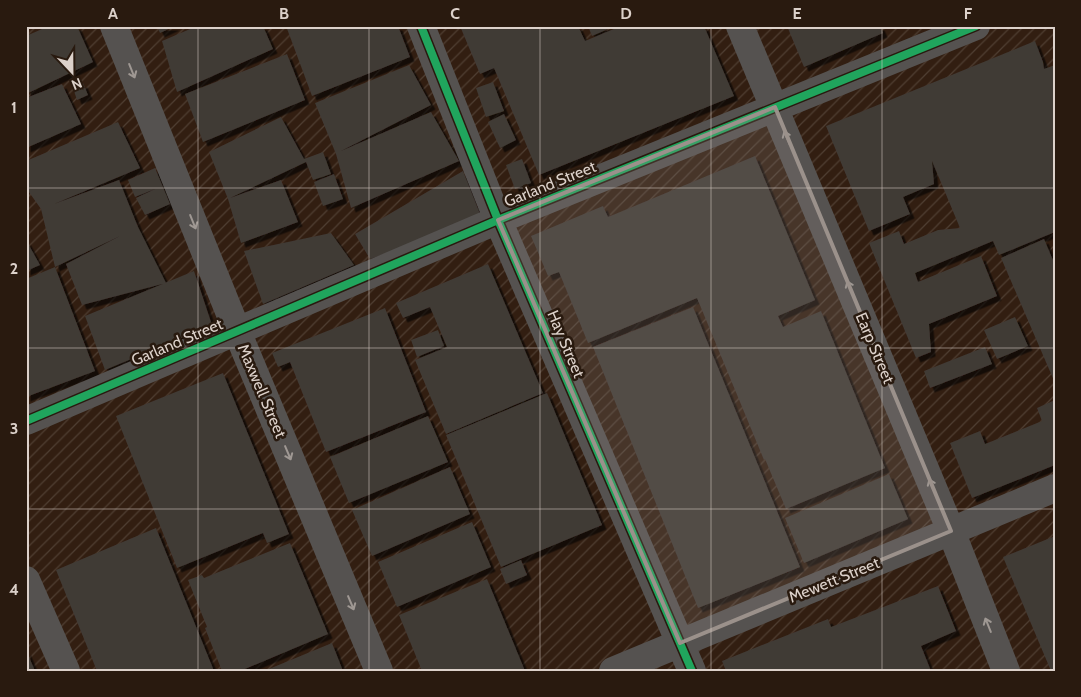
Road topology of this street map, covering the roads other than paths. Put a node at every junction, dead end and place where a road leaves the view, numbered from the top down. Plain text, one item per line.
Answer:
1 (114, 26) edge
2 (422, 26) edge
3 (740, 26) edge
4 (976, 26) edge
5 (775, 107) junction
6 (498, 220) junction
7 (237, 331) junction
8 (26, 421) edge
9 (1055, 488) edge
10 (951, 531) junction
11 (26, 580) edge
12 (680, 643) junction
13 (66, 671) edge
14 (379, 671) edge
15 (613, 671) edge
16 (692, 671) edge
17 (1006, 671) edge

1 -> 7 street, Maxwell Street
2 - 6 street, Hay Street
3 - 5 street, Earp Street
4 - 5 street, Garland Street
5 - 6 street, Garland Street
10 -> 5 street, Earp Street
6 - 7 street, Garland Street
6 - 12 street, Hay Street
7 - 8 street, Garland Street
7 -> 14 street, Maxwell Street
9 - 10 street, Mewett Street
10 - 12 street, Mewett Street
17 -> 10 street, Earp Street
11 - 13 street
12 - 15 street, Mewett Street
12 - 16 street, Hay Street

